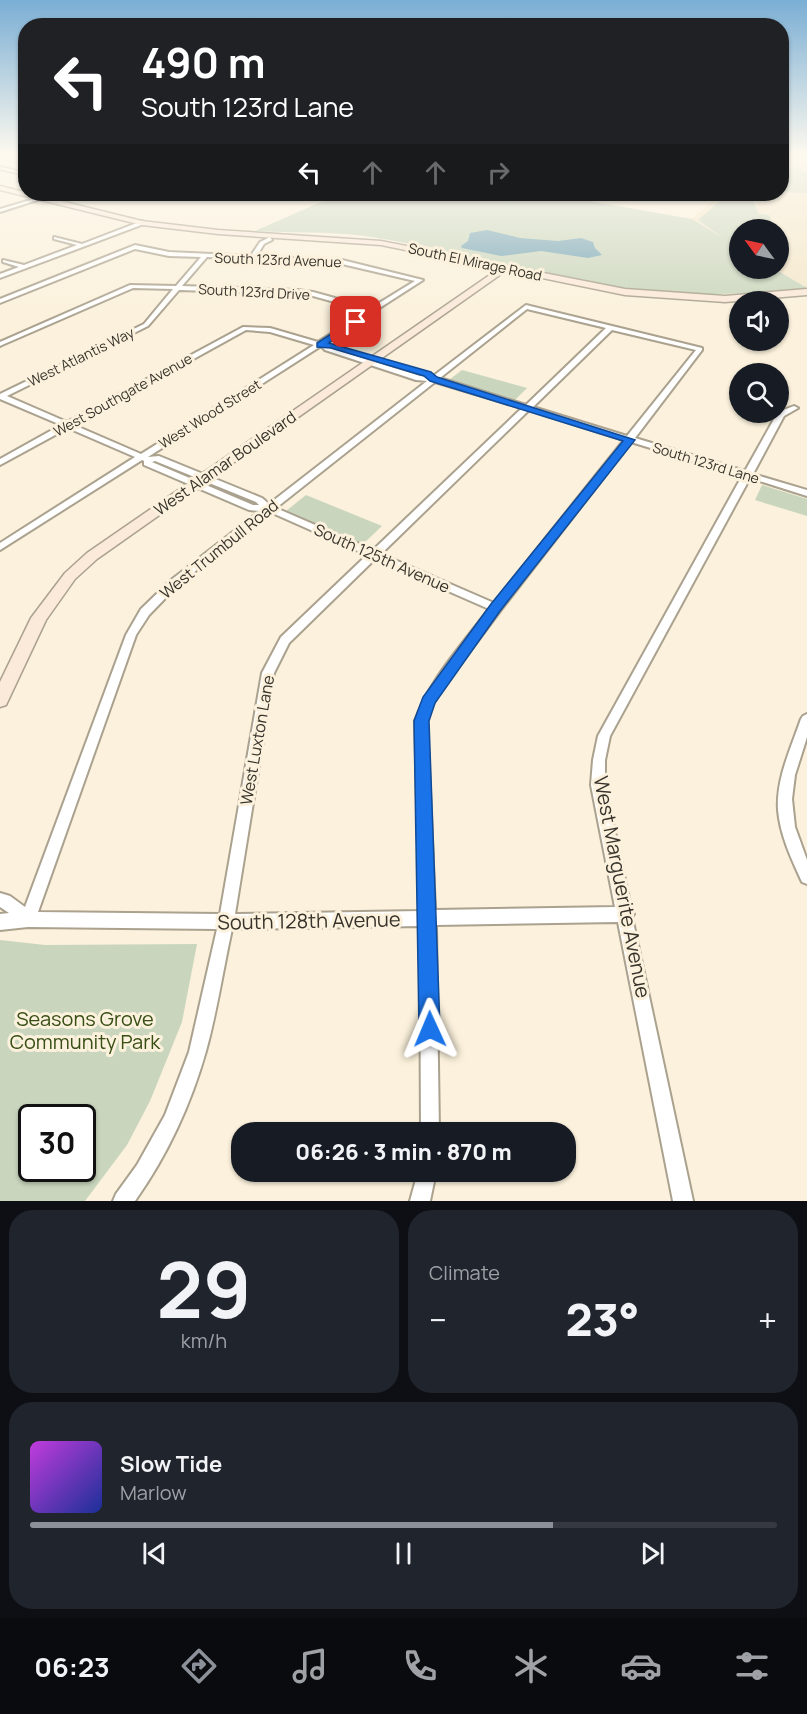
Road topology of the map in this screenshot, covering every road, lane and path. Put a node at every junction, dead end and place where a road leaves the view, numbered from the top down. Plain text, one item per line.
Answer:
1 (85, 209) edge
2 (142, 223) junction
3 (56, 238) dead end
4 (268, 240) junction
5 (82, 245) junction
6 (204, 257) junction
7 (257, 257) junction
8 (5, 261) dead end
9 (24, 267) junction
10 (500, 272) junction
11 (0, 276) edge
12 (420, 280) joint
13 (178, 288) junction
14 (807, 292) edge
15 (807, 298) edge
16 (789, 300) edge
17 (0, 302) edge
18 (729, 303) edge
19 (373, 310) junction
20 (611, 327) junction
21 (245, 328) joint
22 (0, 344) edge
23 (323, 346) junction
24 (374, 361) junction
25 (434, 379) junction
26 (0, 396) edge
27 (529, 408) junction
28 (794, 408) dead end
29 (68, 425) junction
30 (629, 440) junction
31 (146, 459) junction
32 (0, 462) edge
33 (747, 475) junction
34 (198, 481) junction
35 (807, 493) edge
36 (268, 508) junction
37 (0, 547) edge
38 (373, 554) junction
39 (496, 608) junction
40 (0, 700) edge
41 (807, 719) edge
42 (807, 877) edge
43 (0, 900) edge
44 (626, 914) junction
45 (28, 919) junction
46 (428, 919) junction
47 (0, 922) edge
48 (226, 922) junction
49 (430, 1122) edge
50 (425, 1182) edge
51 (123, 1201) edge
52 (420, 1201) edge
53 (683, 1201) edge

1 - 2 main road, South El Mirage Road
2 - 4 main road, South El Mirage Road
2 - 5 street
2 - 14 main road, South El Mirage Road
3 - 5 street
4 - 7 street
4 - 10 main road, South El Mirage Road
5 - 9 street
6 - 7 street, South 123rd Avenue
6 - 13 street, West Atlantis Way
6 - 17 street, South 123rd Avenue
7 - 12 street, South 123rd Avenue
8 - 9 street
9 - 11 street
10 - 18 main road, South El Mirage Road
10 - 24 main road, West Alamar Boulevard
12 - 19 street, West Wood Street
13 - 19 street, South 123rd Drive
13 - 22 street, South 123rd Drive
13 - 26 street, West Atlantis Way
15 - 16 main road
19 - 23 street, West Wood Street
20 - 25 street, West Trumbull Road
20 - 27 street, West Luxton Lane
20 - 30 street
21 - 23 street, South 123rd Lane
21 - 29 street, West Southgate Avenue
23 - 24 street, South 123rd Lane
23 - 31 street, West Wood Street
24 - 25 street, South 123rd Lane
24 - 34 main road, West Alamar Boulevard
25 - 27 street, South 123rd Lane
25 - 36 street, West Trumbull Road
26 - 29 street, South 125th Avenue
27 - 30 street, South 123rd Lane
27 - 38 street, West Luxton Lane
28 - 33 street, West Marguerite Avenue
29 - 31 street, South 125th Avenue
29 - 32 street, West Southgate Avenue
30 - 33 street, South 123rd Lane
30 - 39 street
31 - 34 street, South 125th Avenue
31 - 37 street, West Wood Street
33 - 35 street, South 123rd Lane
33 - 44 street, West Marguerite Avenue
34 - 36 street, South 125th Avenue
34 - 40 main road, West Alamar Boulevard
36 - 38 street, South 125th Avenue
36 - 45 street, West Trumbull Road
38 - 39 street, South 125th Avenue
38 - 48 street, West Luxton Lane
39 - 46 street
41 - 42 street
43 - 45 street
44 - 46 street, South 128th Avenue
44 - 53 street, West Marguerite Avenue
45 - 47 street, South 128th Avenue
45 - 48 street, South 128th Avenue
46 - 48 street, South 128th Avenue
46 - 49 street
48 - 51 street, West Luxton Lane
50 - 52 street

